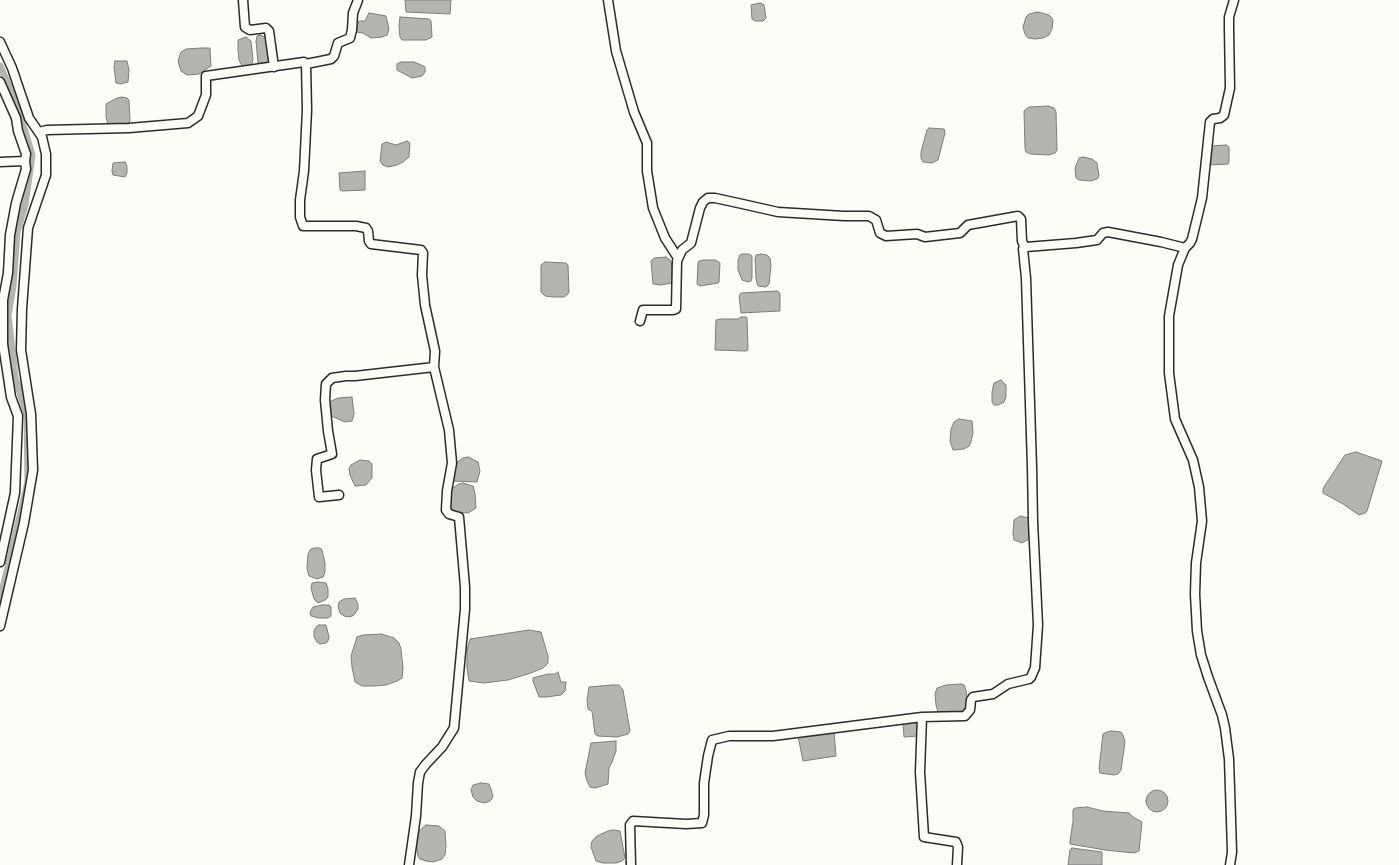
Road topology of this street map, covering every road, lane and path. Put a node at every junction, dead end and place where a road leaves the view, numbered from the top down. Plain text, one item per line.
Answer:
1 (243, 0) edge
2 (358, 0) edge
3 (608, 0) edge
4 (1234, 0) edge
5 (0, 42) edge
6 (306, 64) junction
7 (274, 67) junction
8 (0, 82) edge
9 (39, 132) junction
10 (25, 161) junction
11 (0, 162) edge
12 (1024, 246) junction
13 (1185, 248) junction
14 (678, 258) junction
15 (640, 321) dead end
16 (434, 367) junction
17 (339, 495) dead end
18 (0, 562) edge
19 (0, 626) edge
20 (922, 717) junction
21 (409, 865) edge
22 (631, 865) edge
23 (957, 865) edge
24 (1230, 865) edge

1 - 7 street
2 - 6 street
3 - 14 street
4 - 13 street
5 - 9 street
6 - 7 street
6 - 16 street
7 - 9 street
8 - 10 street
9 - 19 street
10 - 11 street
10 - 18 street
12 - 13 street
12 - 14 street
12 - 20 street
13 - 24 street
14 - 15 street
16 - 17 street
16 - 21 street
20 - 22 street
20 - 23 street

